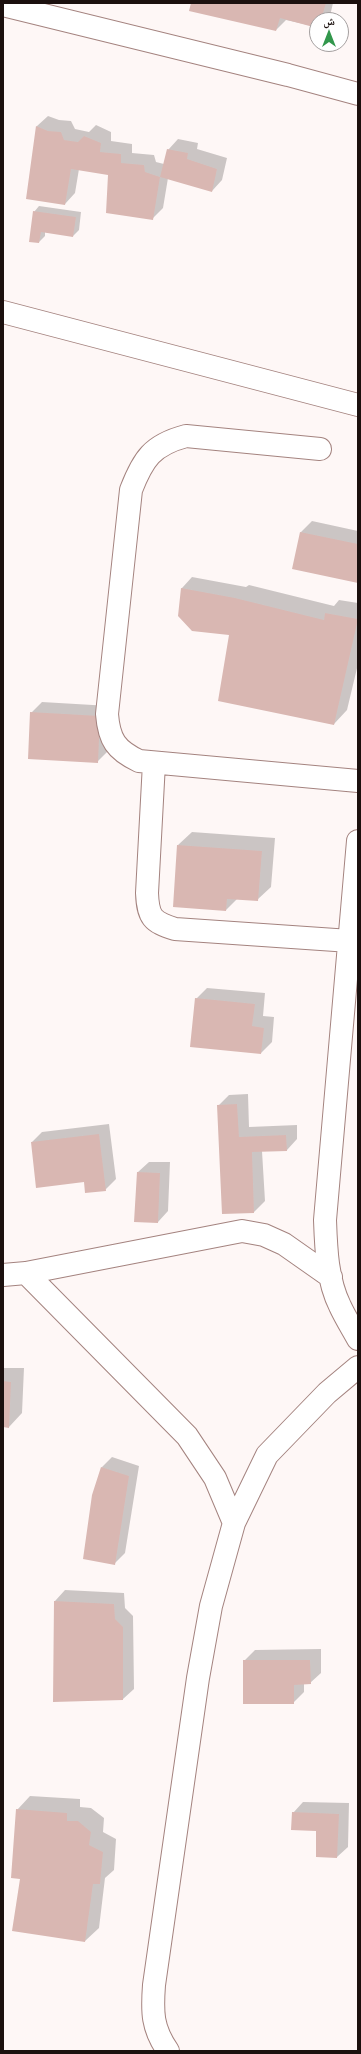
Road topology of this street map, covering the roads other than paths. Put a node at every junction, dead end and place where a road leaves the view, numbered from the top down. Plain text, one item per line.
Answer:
1 (3, 4) edge
2 (358, 94) edge
3 (3, 312) edge
4 (358, 405) edge
5 (320, 449) dead end
6 (154, 763) junction
7 (358, 781) edge
8 (358, 841) edge
9 (350, 941) junction
10 (26, 1273) junction
11 (3, 1275) edge
12 (331, 1277) junction
13 (358, 1339) edge
14 (358, 1367) edge
15 (234, 1523) junction
16 (168, 2051) edge

1 - 2 street
3 - 4 street
5 - 6 street
6 - 7 street
6 - 9 street
8 - 9 street
9 - 12 street
10 - 11 street
10 - 12 street
10 - 15 street
12 - 13 street
14 - 15 street
15 - 16 street

